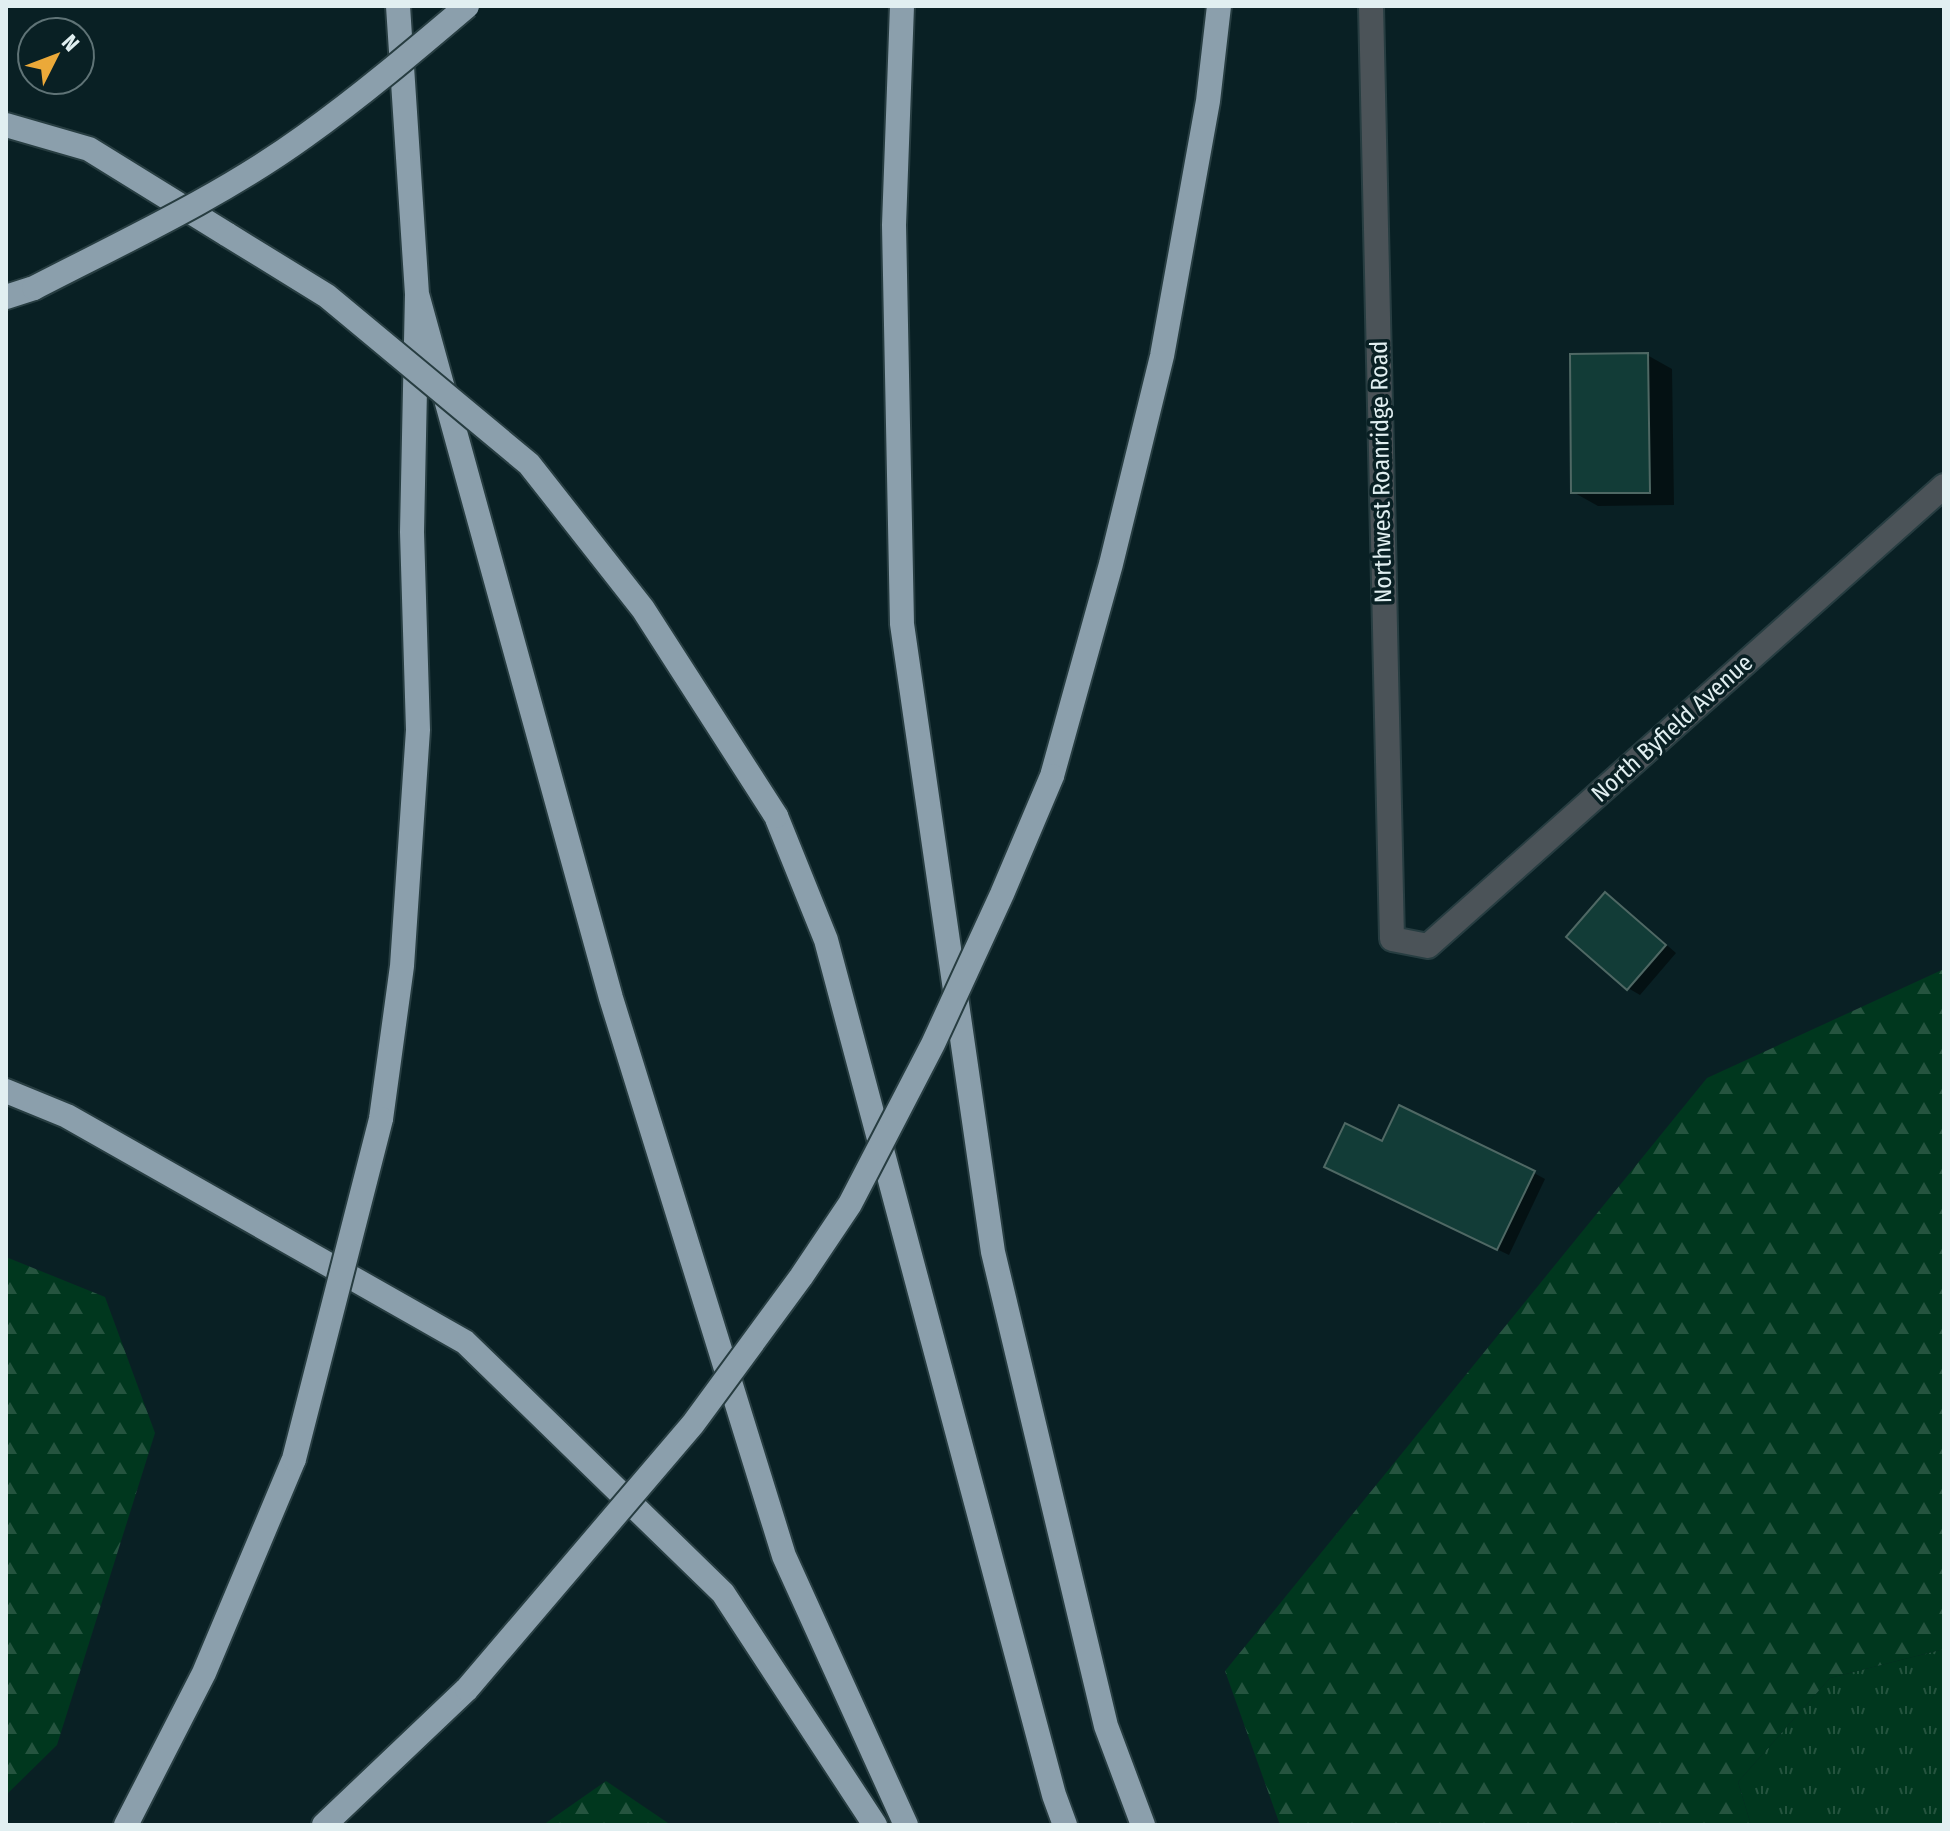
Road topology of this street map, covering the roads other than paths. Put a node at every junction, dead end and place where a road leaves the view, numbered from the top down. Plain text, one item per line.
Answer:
1 (398, 6) edge
2 (467, 6) edge
3 (902, 6) edge
4 (1219, 6) edge
5 (1371, 6) edge
6 (6, 125) edge
7 (417, 294) junction
8 (6, 297) edge
9 (1944, 486) edge
10 (1392, 939) joint
11 (6, 1091) edge
12 (126, 1825) edge
13 (324, 1825) edge
14 (875, 1825) edge
15 (906, 1825) edge
16 (1065, 1825) edge
17 (1143, 1825) edge

1 - 7 highway
2 - 8 highway, bridge
3 - 17 highway
4 - 13 highway, bridge
5 - 10 street, Northwest Roanridge Road
6 - 16 highway, bridge
7 - 12 highway, bridge
7 - 15 highway
9 - 10 street, North Byfield Avenue
11 - 14 highway

